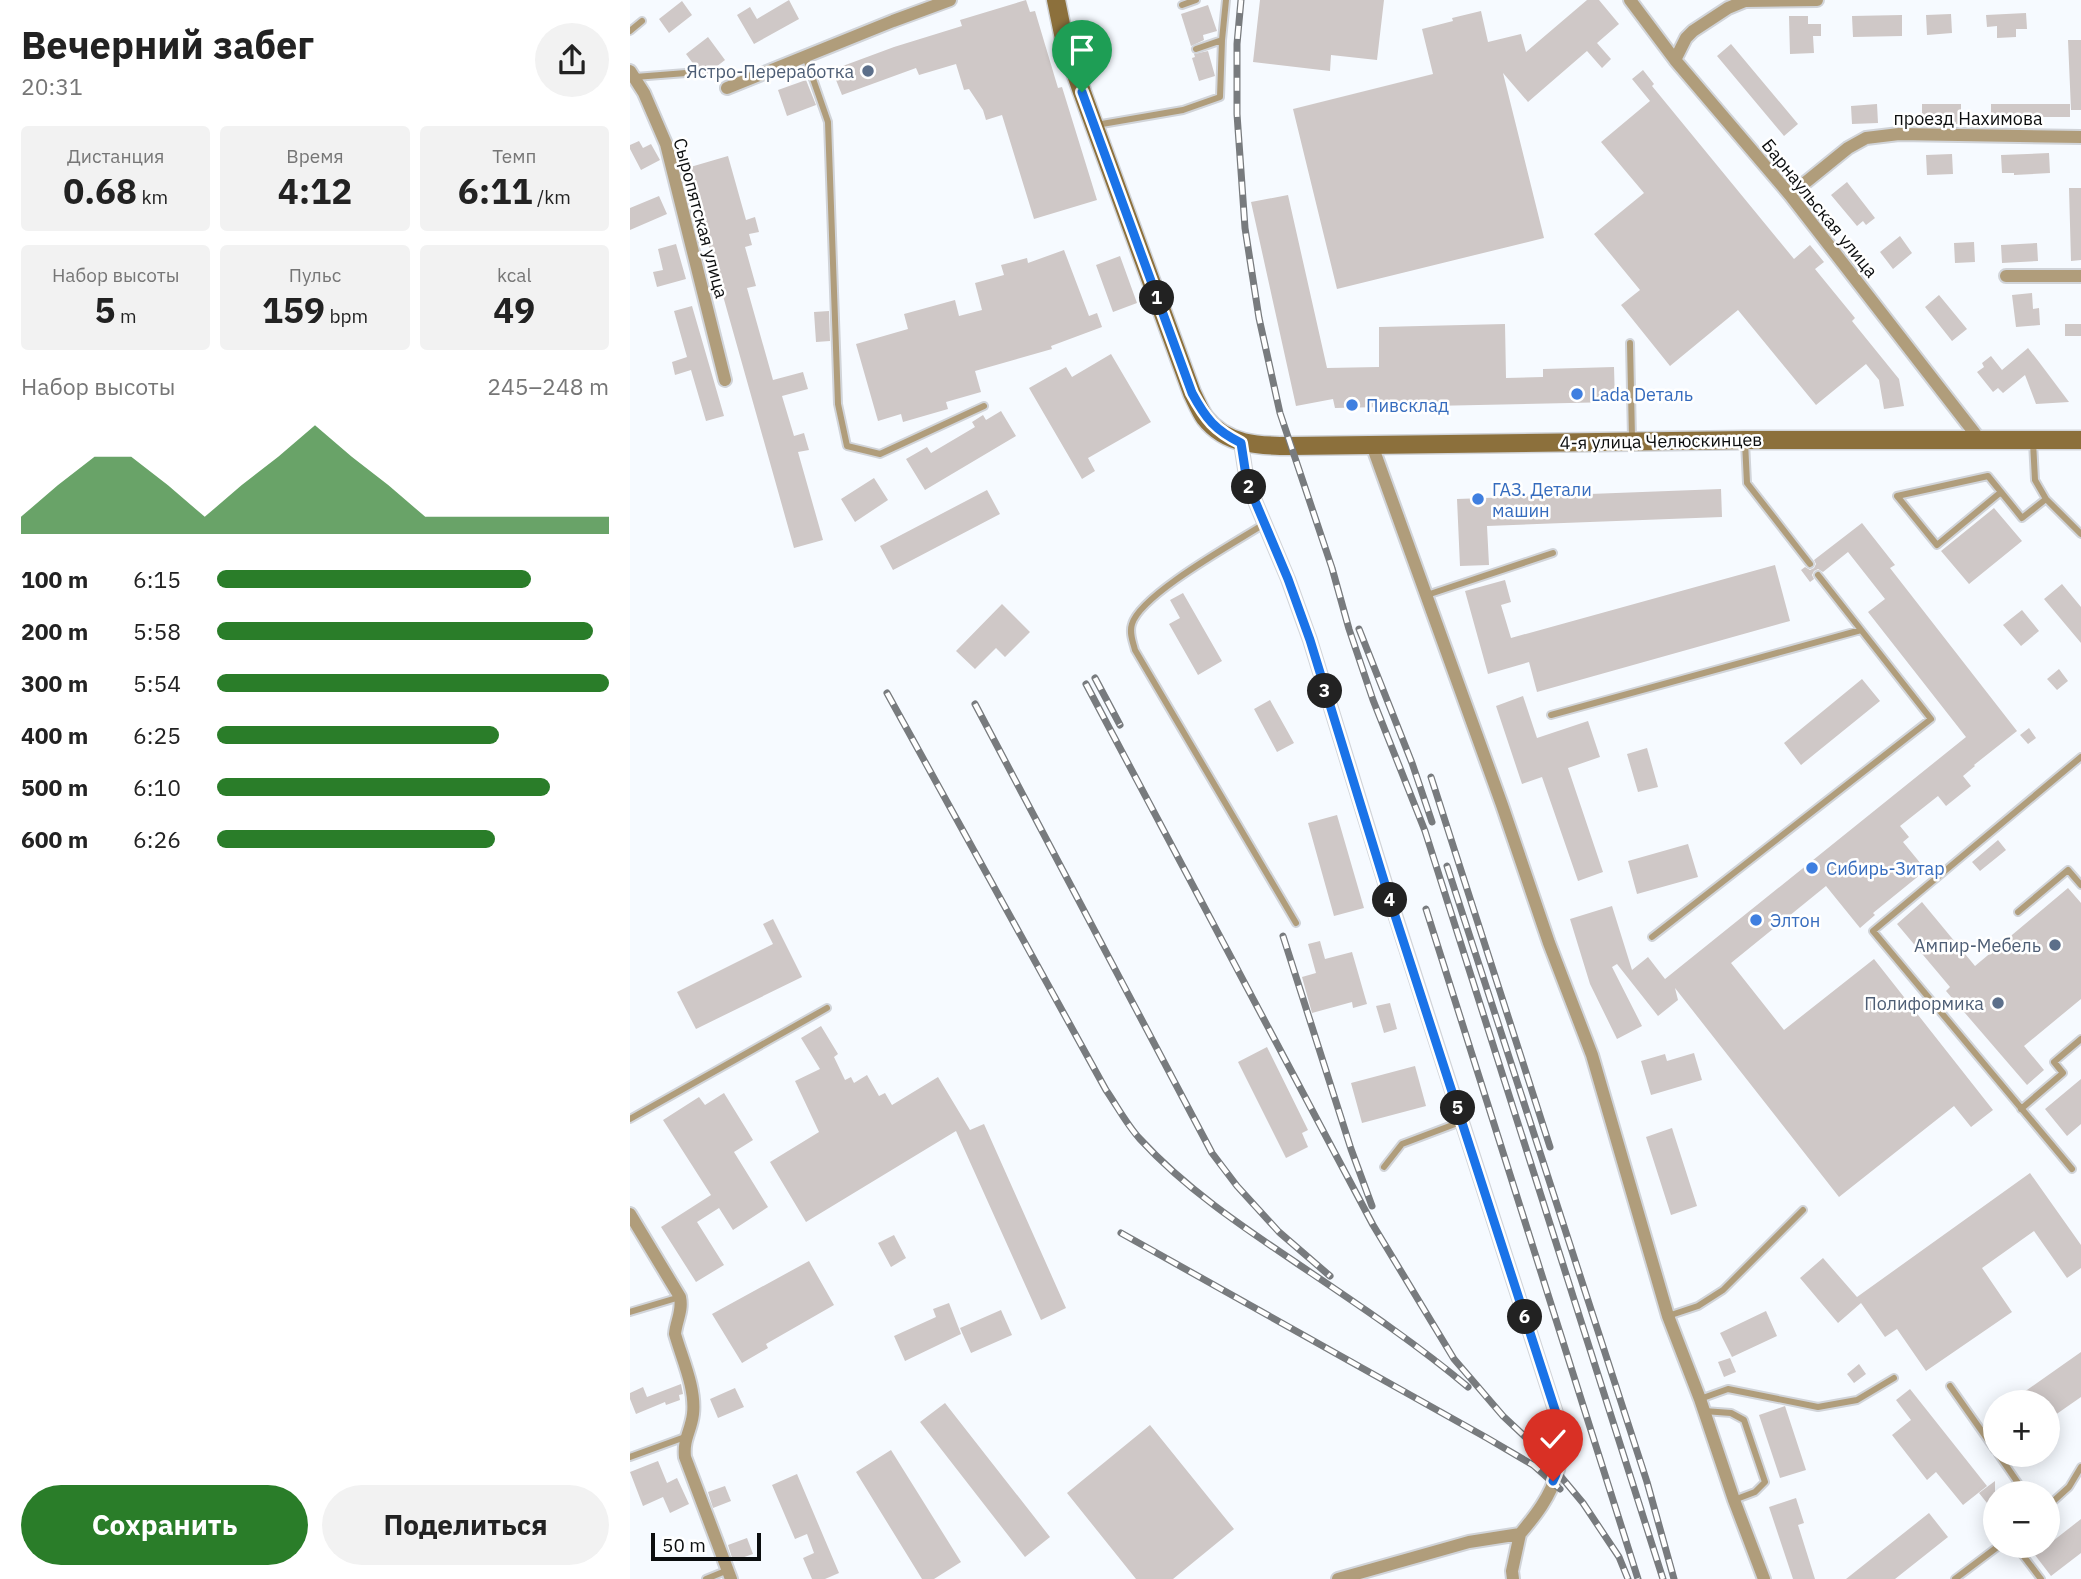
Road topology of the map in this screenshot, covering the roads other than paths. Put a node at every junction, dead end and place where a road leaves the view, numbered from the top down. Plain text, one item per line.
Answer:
1 (950, 0) edge
2 (1056, 0) edge
3 (1196, 0) edge
4 (1226, 0) edge
5 (1630, 0) edge
6 (1817, 0) edge
7 (1182, 5) dead end
8 (642, 21) dead end
9 (630, 31) edge
10 (1222, 40) junction
11 (1196, 48) dead end
12 (805, 56) junction
13 (1675, 61) junction
14 (685, 73) dead end
15 (632, 74) edge
16 (727, 88) dead end
17 (1094, 126) junction
18 (2081, 136) edge
19 (1790, 195) junction
20 (2006, 276) dead end
21 (2081, 276) edge
22 (1630, 343) dead end
23 (725, 380) dead end
24 (984, 406) dead end
25 (1745, 440) junction
26 (1980, 440) junction
27 (2033, 440) junction
28 (2081, 440) edge
29 (1632, 442) junction
30 (1241, 443) junction
31 (1372, 444) junction
32 (2001, 492) junction
33 (2046, 499) junction
34 (1264, 524) junction
35 (2081, 534) edge
36 (1553, 553) dead end
37 (1810, 564) dead end
38 (1818, 575) dead end
39 (1426, 596) junction
40 (1861, 630) junction
41 (1550, 716) dead end
42 (2081, 757) edge
43 (2081, 872) edge
44 (2074, 877) junction
45 (2081, 886) edge
46 (2018, 912) dead end
47 (1296, 923) dead end
48 (1652, 937) dead end
49 (827, 1008) dead end
50 (2081, 1039) edge
51 (2021, 1109) junction
52 (630, 1119) edge
53 (1463, 1121) junction
54 (1384, 1167) dead end
55 (2072, 1169) dead end
56 (1803, 1210) dead end
57 (630, 1214) edge
58 (680, 1297) junction
59 (630, 1312) edge
60 (1668, 1316) junction
61 (1894, 1378) dead end
62 (1950, 1386) dead end
63 (1702, 1405) junction
64 (1983, 1433) edge
65 (685, 1437) junction
66 (630, 1457) edge
67 (2081, 1467) edge
68 (2060, 1495) edge
69 (1734, 1500) junction
70 (1520, 1534) junction
71 (1983, 1558) edge
72 (2025, 1558) edge
73 (730, 1575) edge
74 (1345, 1578) edge
75 (706, 1579) edge
76 (1513, 1579) edge
77 (1764, 1579) edge
78 (1955, 1579) edge
79 (2041, 1579) edge

1 - 12 street
2 - 17 main road
3 - 7 lane
4 - 10 lane
5 - 13 street, Барнаульская улица
6 - 13 street
8 - 9 lane
10 - 11 lane
10 - 17 lane
12 - 16 street
12 - 24 lane
13 - 19 street, Барнаульская улица
14 - 15 lane
15 - 23 street, Сыропятская улица
17 - 30 main road
18 - 19 street, проезд Нахимова
19 - 26 street, Барнаульская улица
20 - 21 street
22 - 29 lane
25 - 26 main road, 4-я улица Челюскинцев
25 - 29 main road, 4-я улица Челюскинцев
25 - 37 lane
26 - 27 main road, 4-я улица Челюскинцев
27 - 28 main road, 4-я улица Челюскинцев
27 - 33 lane
29 - 31 main road, 4-я улица Челюскинцев
30 - 31 main road, 4-я улица Челюскинцев
30 - 34 street
31 - 39 street
32 - 32 lane
32 - 33 lane
33 - 35 lane
34 - 47 lane
34 - 53 street
36 - 39 lane
38 - 40 lane
39 - 60 street
40 - 41 lane
40 - 48 lane
42 - 51 lane
43 - 44 lane
44 - 45 lane
44 - 46 lane
49 - 52 lane
50 - 51 lane
51 - 55 lane
53 - 54 lane
53 - 70 street
56 - 60 lane
57 - 58 street
58 - 59 lane
58 - 65 street
60 - 63 street
61 - 63 lane
62 - 64 lane
63 - 69 street
63 - 69 lane
65 - 66 lane
65 - 73 street
67 - 68 lane
69 - 77 street
70 - 74 street
70 - 76 street
71 - 78 lane
72 - 79 lane
73 - 75 lane

